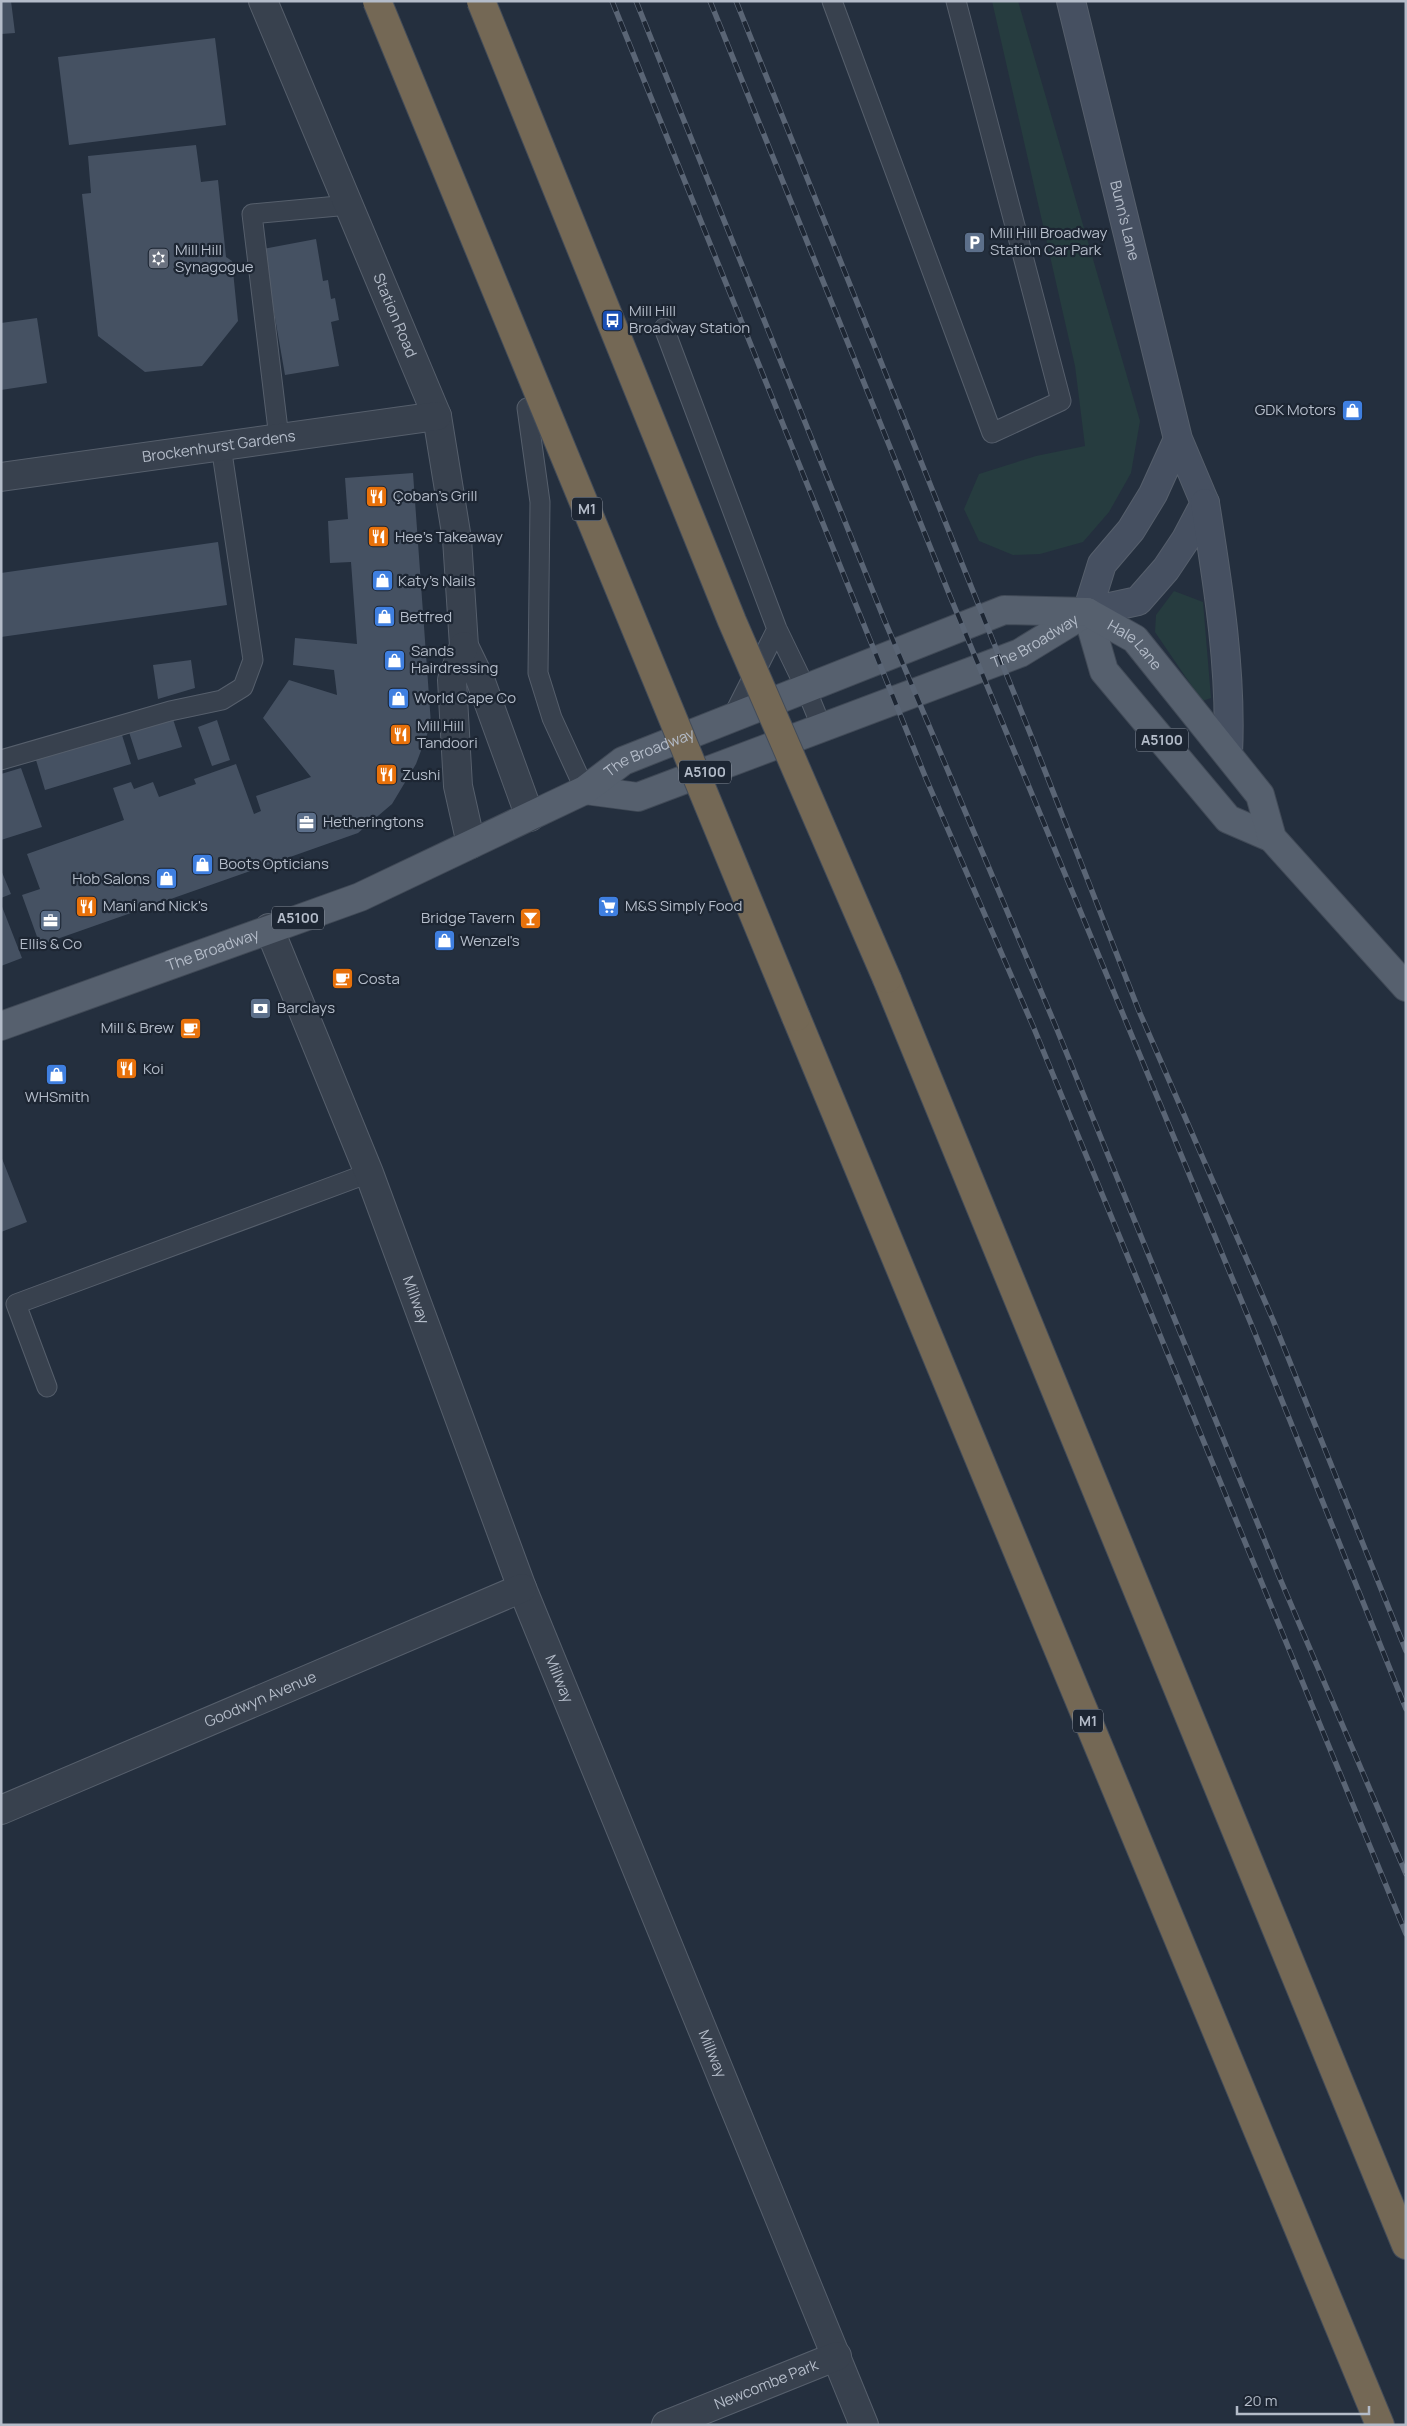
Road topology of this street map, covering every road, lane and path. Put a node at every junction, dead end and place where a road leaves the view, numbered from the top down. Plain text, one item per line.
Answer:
1 (263, 1) edge
2 (377, 1) edge
3 (481, 1) edge
4 (832, 1) edge
5 (956, 1) edge
6 (1071, 1) edge
7 (349, 205) junction
8 (664, 328) dead end
9 (527, 408) dead end
10 (437, 416) junction
11 (279, 438) junction
12 (1178, 439) junction
13 (221, 446) junction
14 (1, 477) edge
15 (1205, 503) junction
16 (1087, 612) junction
17 (777, 629) junction
18 (464, 646) junction
19 (806, 689) junction
20 (732, 718) junction
21 (822, 728) junction
22 (1228, 754) junction
23 (1, 760) edge
24 (585, 790) junction
25 (530, 817) junction
26 (1272, 838) junction
27 (471, 844) junction
28 (269, 928) junction
29 (1406, 987) edge
30 (1, 1026) edge
31 (369, 1173) junction
32 (47, 1387) dead end
33 (522, 1588) junction
34 (1, 1810) edge
35 (1406, 2246) edge
36 (837, 2356) junction
37 (666, 2425) edge
38 (864, 2425) edge
39 (1380, 2425) edge

1 - 7 street, Station Road
2 - 39 highway, M1, bridge
3 - 35 highway, bridge
4 - 5 lane
6 - 12 street, Bunn's Lane
7 - 10 street, Station Road
7 - 11 lane
8 - 17 lane
9 - 24 lane
10 - 11 street, Brockenhurst Gardens
10 - 18 street, Station Road
11 - 13 street, Brockenhurst Gardens
12 - 15 street, Bunn's Lane
12 - 16 street
13 - 14 street, Brockenhurst Gardens
13 - 23 lane
15 - 16 street
15 - 22 street, Bunn's Lane
16 - 19 main road, The Broadway / A5100
16 - 21 main road, The Broadway / A5100
16 - 22 main road, Hale Lane / A5100
16 - 26 main road, Hale Lane / A5100
17 - 19 lane
17 - 20 lane
18 - 25 street, Station Road
18 - 27 street, Station Road
19 - 20 main road, The Broadway / A5100
19 - 21 lane
20 - 24 main road, The Broadway / A5100
21 - 24 main road, The Broadway / A5100
22 - 26 main road, Hale Lane / A5100
24 - 25 main road, The Broadway / A5100
25 - 27 main road, The Broadway / A5100
26 - 29 main road, Hale Lane / A5100
27 - 28 main road, The Broadway / A5100
28 - 30 main road, The Broadway / A5100
28 - 31 street, Millway
31 - 32 lane
31 - 33 street, Millway
33 - 34 street, Goodwyn Avenue
33 - 36 street, Millway
36 - 37 street, Newcombe Park
36 - 38 street, Millway

